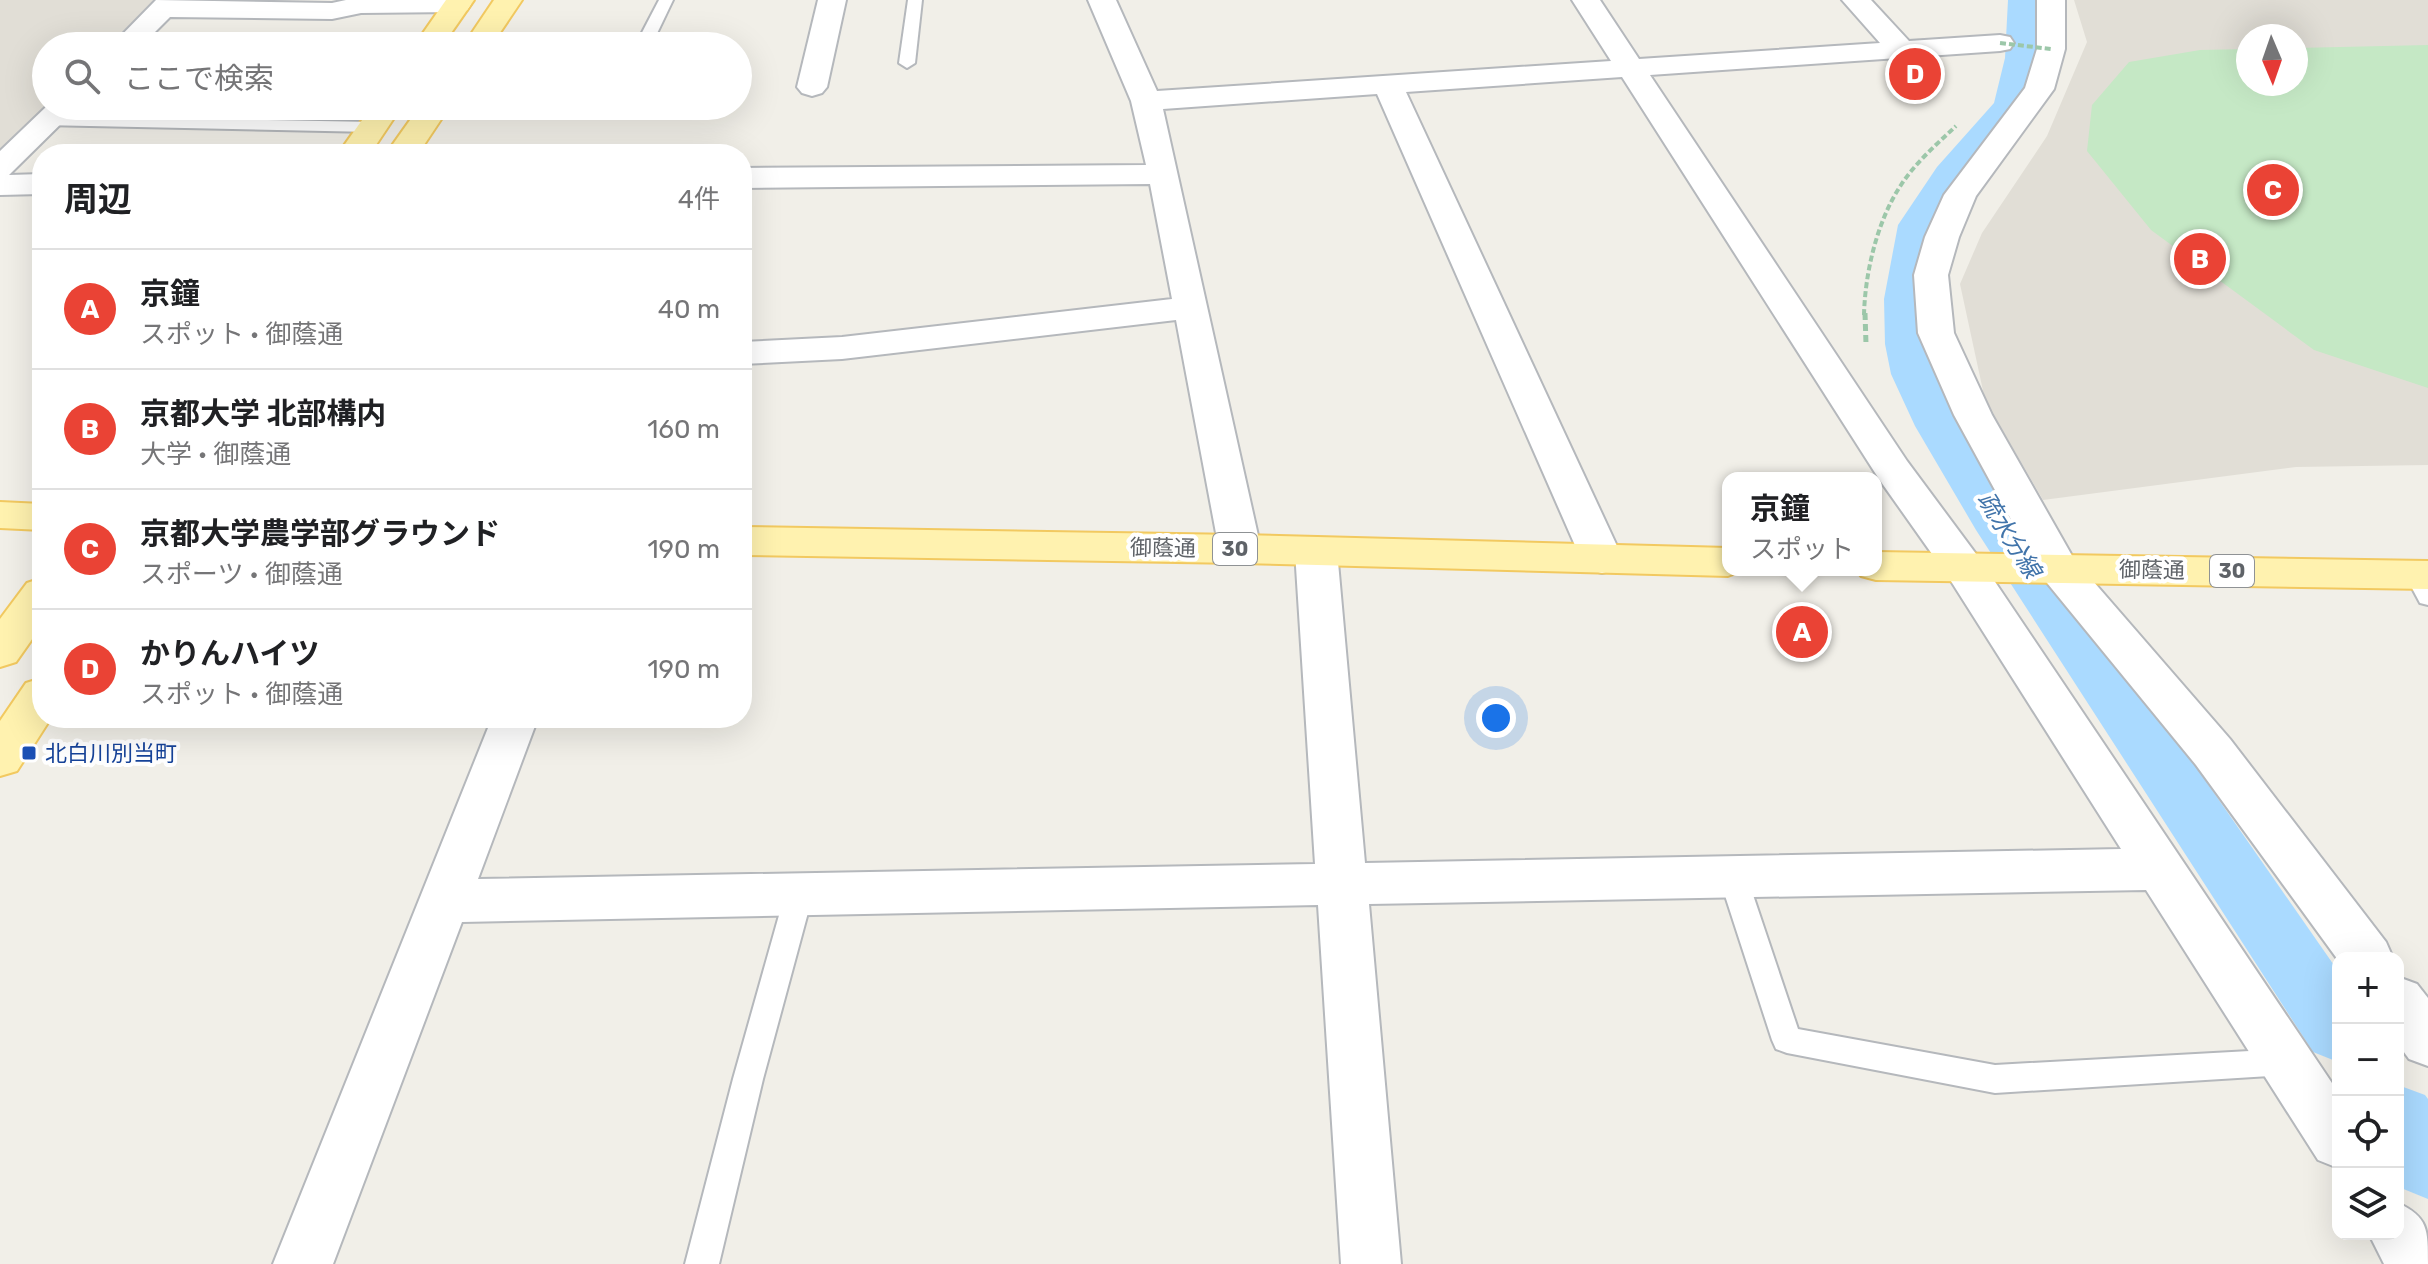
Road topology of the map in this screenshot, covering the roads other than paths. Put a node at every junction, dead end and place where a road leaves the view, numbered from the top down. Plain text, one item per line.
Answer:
1 (508, 0) edge
2 (666, 0) edge
3 (832, 0) edge
4 (915, 0) edge
5 (1102, 0) edge
6 (1586, 0) edge
7 (1856, 0) edge
8 (2051, 0) edge
9 (459, 2) edge
10 (167, 5) edge
11 (139, 32) edge
12 (438, 32) edge
13 (486, 32) edge
14 (650, 32) edge
15 (2000, 43) road end
16 (1902, 50) junction
17 (907, 63) dead end
18 (1632, 68) junction
19 (1388, 85) junction
20 (812, 87) dead end
21 (1146, 101) junction
22 (50, 120) edge
23 (377, 120) edge
24 (425, 120) edge
25 (361, 144) edge
26 (409, 144) edge
27 (0, 168) edge
28 (1164, 174) junction
29 (752, 178) edge
30 (32, 184) edge
31 (0, 185) edge
32 (1189, 308) junction
33 (752, 352) edge
34 (0, 515) edge
35 (32, 517) edge
36 (752, 541) edge
37 (1240, 549) junction
38 (1316, 551) junction
39 (1602, 559) junction
40 (1722, 562) edge
41 (1882, 566) edge
42 (1964, 568) junction
43 (2048, 568) junction
44 (2424, 582) edge
45 (32, 607) edge
46 (0, 651) edge
47 (32, 710) edge
48 (511, 728) edge
49 (0, 758) edge
50 (2160, 869) junction
51 (1733, 877) junction
52 (1341, 884) junction
53 (799, 894) junction
54 (444, 901) junction
55 (2363, 952) edge
56 (2404, 1008) edge
57 (2428, 1042) edge
58 (2286, 1062) junction
59 (2332, 1132) edge
60 (2403, 1240) edge
61 (303, 1264) edge
62 (702, 1264) edge
63 (1371, 1264) edge
64 (2419, 1264) edge

1 - 13 main road
2 - 14 lane
3 - 20 street
4 - 17 lane
5 - 21 street
6 - 18 street
7 - 16 street
8 - 43 street
9 - 10 street
9 - 12 main road
10 - 11 street
15 - 16 street
16 - 18 street
18 - 19 street
18 - 42 street
19 - 21 street
19 - 39 street
21 - 28 street
22 - 27 street
23 - 25 main road
24 - 26 main road
28 - 29 street
28 - 32 street
30 - 31 street
32 - 33 street
32 - 37 street
34 - 35 main road
36 - 37 main road, 御蔭通 / 30
37 - 38 main road, 御蔭通 / 30
38 - 39 main road, 御蔭通 / 30
38 - 52 street
39 - 40 main road, 御蔭通 / 30
41 - 42 main road, 御蔭通 / 30
42 - 43 main road, 御蔭通 / 30
42 - 50 street
43 - 44 main road, 御蔭通 / 30
43 - 55 street
45 - 46 main road
47 - 49 main road
48 - 54 street
50 - 51 street
50 - 58 street
51 - 52 street
51 - 58 lane
52 - 53 street
52 - 63 street
53 - 54 street
53 - 62 lane
54 - 61 street
56 - 57 street
58 - 59 street
60 - 64 street

